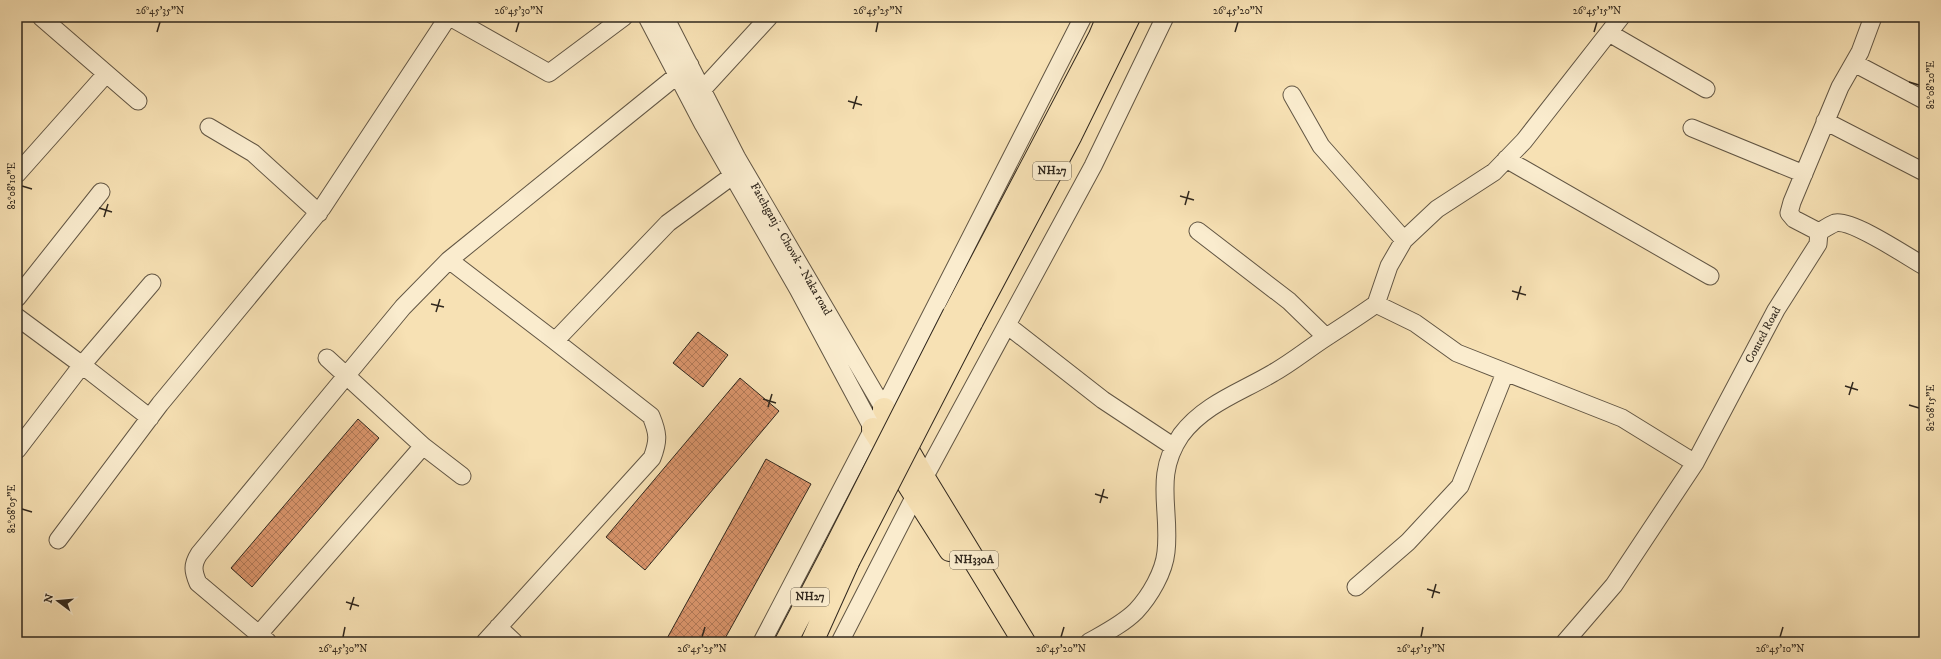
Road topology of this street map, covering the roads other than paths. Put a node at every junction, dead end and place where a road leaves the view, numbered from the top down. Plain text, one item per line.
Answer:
1 (41, 17) edge
2 (449, 17) edge
3 (624, 17) edge
4 (647, 17) edge
5 (665, 17) edge
6 (770, 17) edge
7 (1083, 17) edge
8 (1108, 17) edge
9 (1129, 17) edge
10 (1165, 17) edge
11 (1621, 17) edge
12 (1873, 17) edge
13 (1609, 33) junction
14 (1854, 63) junction
15 (684, 70) junction
16 (106, 74) junction
17 (1706, 89) dead end
18 (702, 90) junction
19 (1292, 95) dead end
20 (1924, 100) edge
21 (138, 101) dead end
22 (1825, 121) junction
23 (209, 127) dead end
24 (1692, 128) dead end
25 (1506, 160) junction
26 (738, 172) junction
27 (1924, 172) edge
28 (17, 174) edge
29 (1804, 174) junction
30 (101, 192) dead end
31 (319, 213) junction
32 (1198, 231) dead end
33 (1819, 232) junction
34 (1404, 240) junction
35 (449, 260) junction
36 (1924, 266) edge
37 (1710, 276) dead end
38 (152, 283) dead end
39 (17, 298) edge
40 (1376, 304) junction
41 (17, 317) edge
42 (963, 319) junction
43 (1007, 325) junction
44 (1326, 337) junction
45 (555, 342) junction
46 (327, 358) dead end
47 (82, 365) junction
48 (1505, 372) junction
49 (346, 375) junction
50 (884, 409) junction
51 (150, 418) junction
52 (873, 429) junction
53 (423, 446) junction
54 (1174, 447) junction
55 (17, 450) edge
56 (1695, 463) junction
57 (462, 476) dead end
58 (919, 486) junction
59 (58, 540) dead end
60 (841, 557) junction
61 (1356, 587) dead end
62 (498, 627) junction
63 (264, 638) edge
64 (485, 642) edge
65 (514, 642) edge
66 (762, 642) edge
67 (786, 642) edge
68 (812, 642) edge
69 (840, 642) edge
70 (1009, 642) edge
71 (1024, 642) edge
72 (1089, 642) edge
73 (1565, 642) edge

1 - 16 street
2 - 3 street
2 - 31 street
4 - 15 street
5 - 15 street, Fatehganj - Chowk - Naka road
6 - 18 street
7 - 50 street
8 - 42 highway, NH27
9 - 42 highway, NH27
10 - 43 street
11 - 13 street
12 - 14 street
13 - 17 street
13 - 25 street
14 - 20 street
14 - 22 street
15 - 18 street, Fatehganj - Chowk - Naka road
15 - 26 street
15 - 35 street
16 - 21 street
16 - 28 street
18 - 26 street, Fatehganj - Chowk - Naka road
19 - 34 street
22 - 27 street
22 - 29 street
23 - 31 street
24 - 29 street
25 - 34 street
25 - 37 street
26 - 45 street
26 - 50 street, Fatehganj - Chowk - Naka road
26 - 52 street
29 - 33 street
30 - 39 street
31 - 51 street
32 - 44 street
33 - 36 street
33 - 56 street, Conted Road
34 - 40 street
35 - 45 street
35 - 49 street
38 - 47 street
40 - 44 street
40 - 48 street
41 - 47 street
42 - 60 highway, NH27, bridge
43 - 54 street
43 - 58 street
44 - 54 street
45 - 62 street
46 - 49 street
47 - 51 street
47 - 55 street
48 - 56 street
48 - 61 street
49 - 53 street
49 - 63 street
50 - 52 street
50 - 58 highway, Fatehganj - Chowk - Naka road / NH330A
51 - 59 street
52 - 58 highway, NH330A
52 - 66 street
53 - 57 street
53 - 63 street
54 - 72 street
56 - 73 street, Conted Road
58 - 69 street
58 - 70 highway, NH330A
58 - 71 highway, NH330A
60 - 67 highway, NH27
60 - 68 highway, NH27
62 - 64 street
62 - 65 street

